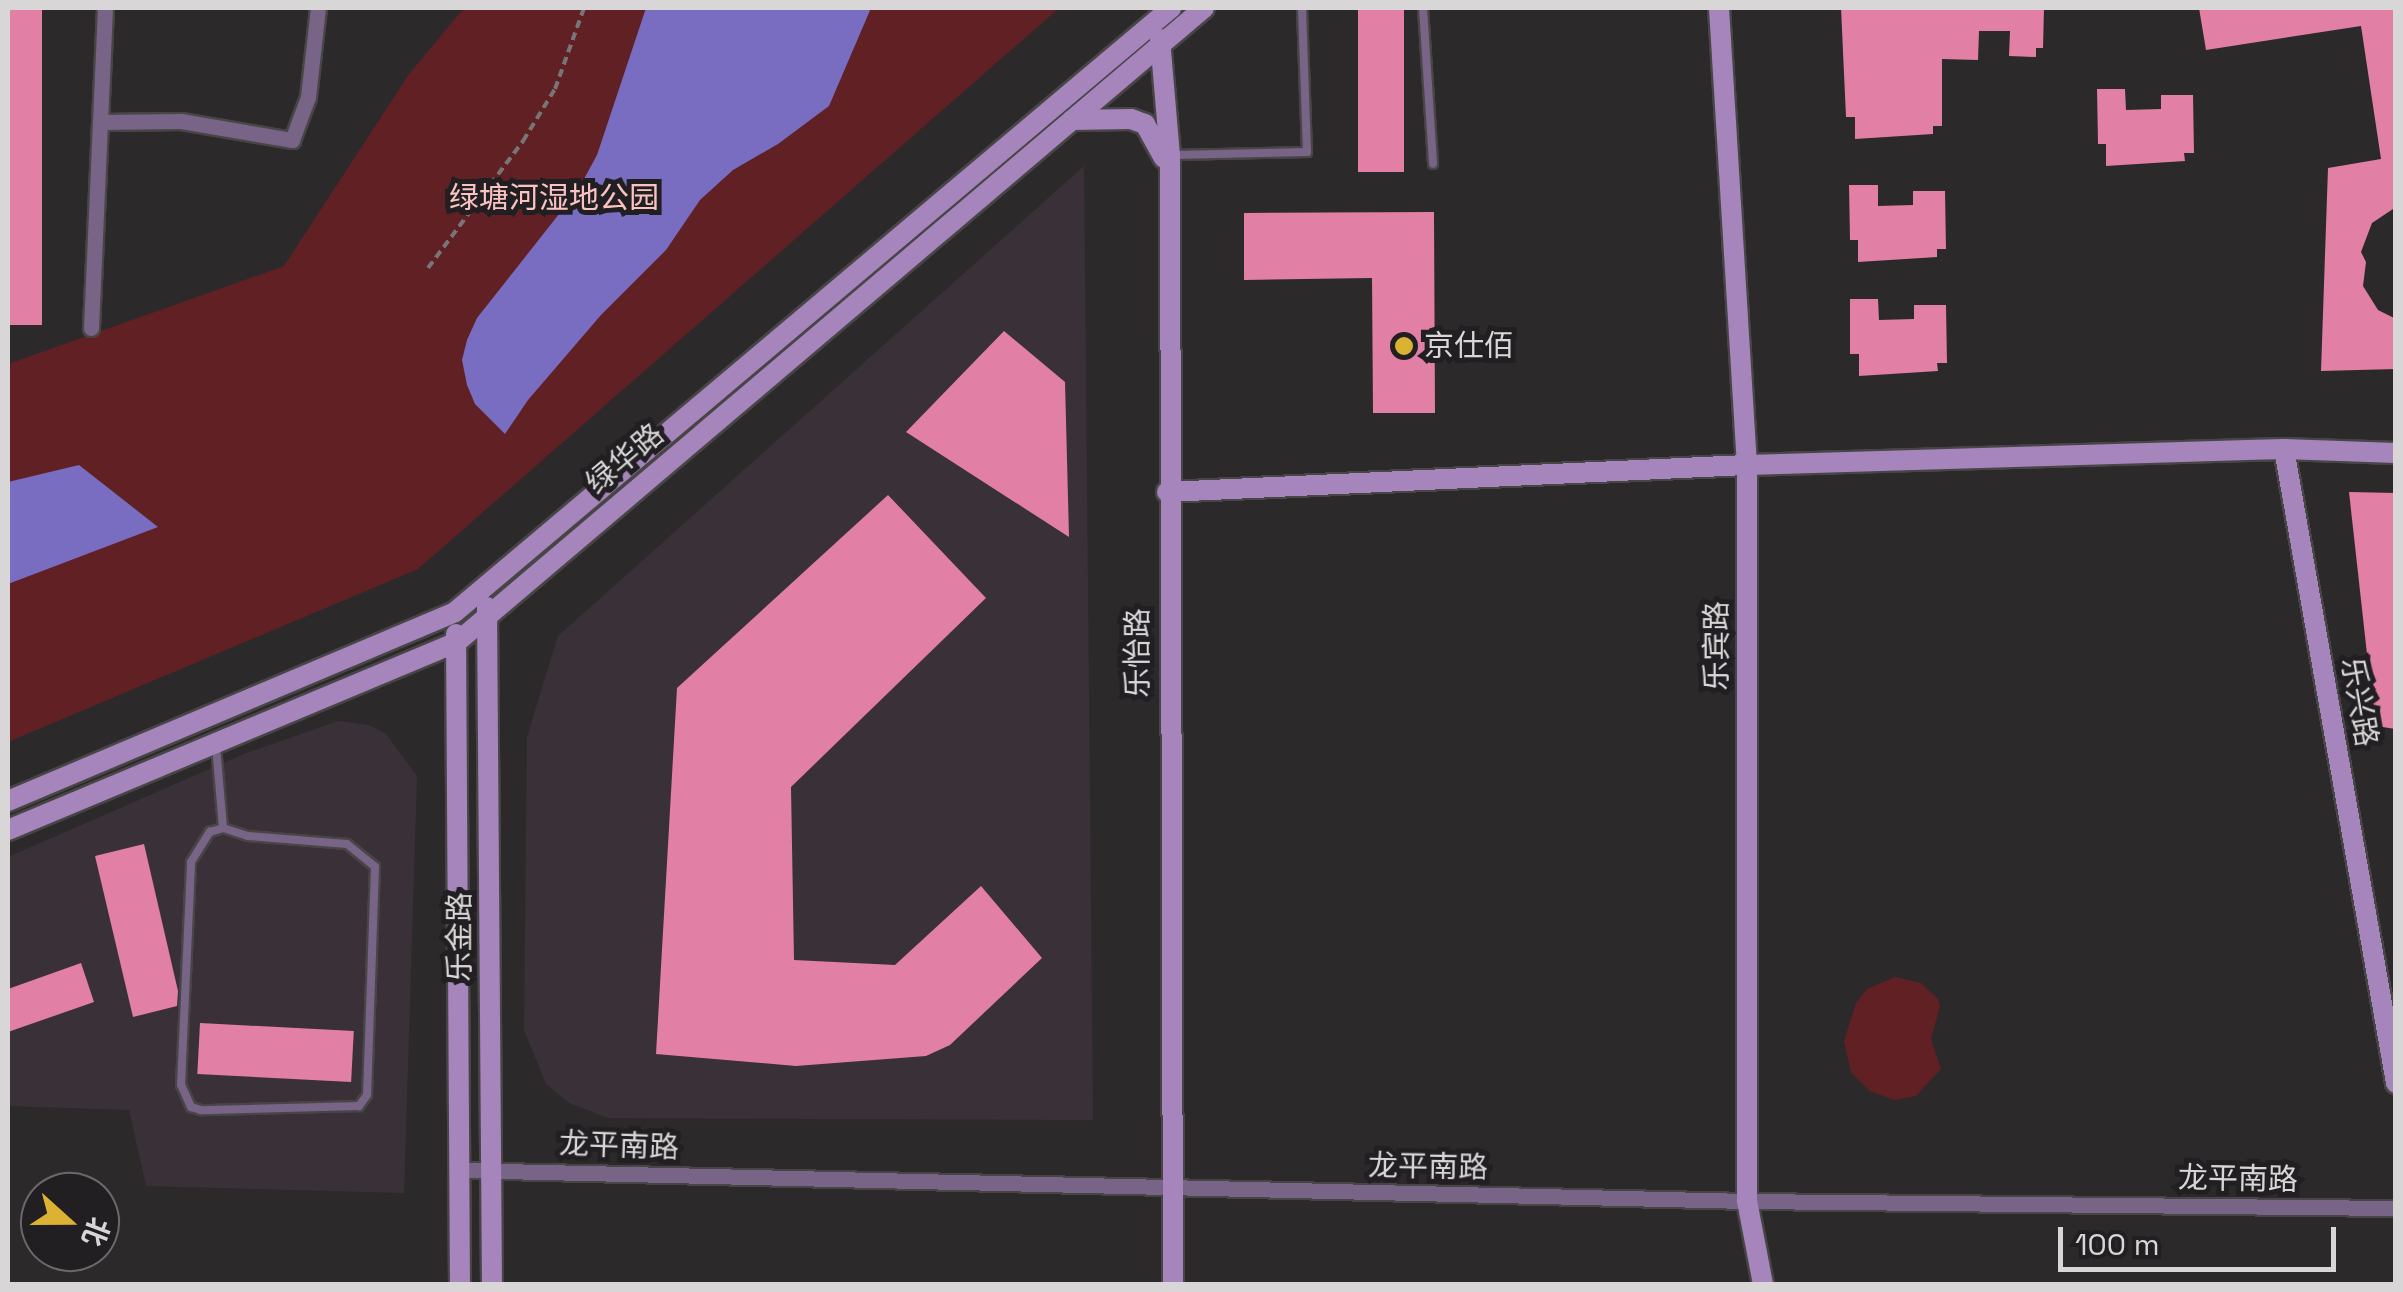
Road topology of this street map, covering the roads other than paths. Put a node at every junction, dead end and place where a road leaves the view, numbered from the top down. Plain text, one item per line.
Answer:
1 (106, 8) edge
2 (318, 8) edge
3 (1171, 8) edge
4 (1204, 8) edge
5 (1302, 8) edge
6 (1423, 8) edge
7 (1719, 8) edge
8 (1151, 25) junction
9 (1164, 44) junction
10 (1072, 120) junction
11 (100, 122) junction
12 (1170, 164) junction
13 (1433, 164) dead end
14 (91, 328) dead end
15 (2284, 449) junction
16 (2396, 453) edge
17 (1747, 464) junction
18 (1167, 492) junction
19 (486, 590) junction
20 (455, 612) junction
21 (487, 615) junction
22 (456, 643) junction
23 (216, 741) junction
24 (8, 801) edge
25 (223, 828) junction
26 (8, 830) edge
27 (2396, 1083) edge
28 (460, 1170) junction
29 (492, 1170) junction
30 (1172, 1189) junction
31 (1747, 1201) junction
32 (2396, 1208) edge
33 (460, 1284) edge
34 (492, 1284) edge
35 (1173, 1284) edge
36 (1763, 1284) edge

1 - 11 street
2 - 11 street
3 - 8 main road, 绿华路
4 - 9 main road, 绿华路
5 - 12 lane
6 - 13 lane
7 - 17 main road, 乐宾路
8 - 9 main road
8 - 19 main road, 绿华路
9 - 10 main road, 绿华路
9 - 12 main road, 乐怡路
10 - 12 main road
10 - 21 main road, 绿华路
11 - 14 street
12 - 18 main road, 乐怡路
15 - 16 main road
15 - 17 main road
15 - 27 main road, 乐兴路
17 - 18 main road
17 - 31 main road, 乐宾路
18 - 30 main road, 乐怡路
19 - 20 main road, 绿华路
19 - 21 main road, 乐金路
20 - 22 main road, 乐金路
20 - 24 main road, 绿华路
21 - 22 main road, 绿华路
21 - 29 main road, 乐金路
22 - 23 main road, 绿华路
22 - 28 main road, 乐金路
23 - 25 lane
23 - 26 main road, 绿华路
25 - 25 lane
28 - 29 street, 龙平南路
28 - 33 main road, 乐金路
29 - 30 street, 龙平南路
29 - 34 main road, 乐金路
30 - 31 street, 龙平南路
30 - 35 main road, 乐怡路
31 - 32 street, 龙平南路
31 - 36 main road, 乐宾路

